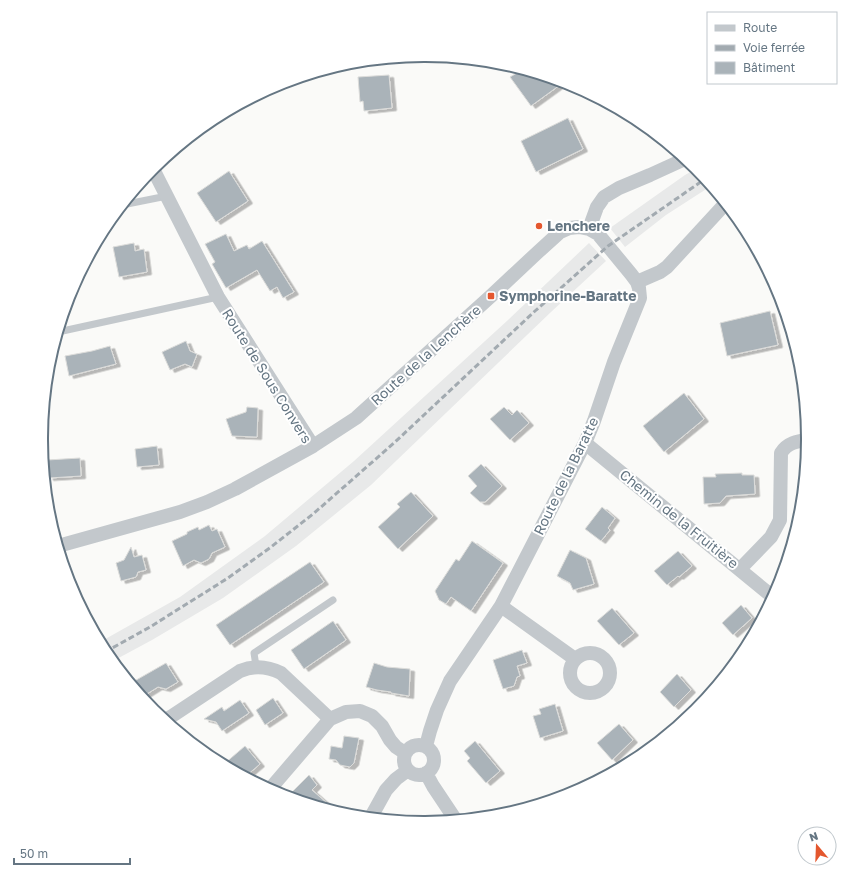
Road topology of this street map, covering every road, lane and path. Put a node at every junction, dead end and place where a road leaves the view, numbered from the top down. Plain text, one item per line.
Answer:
1 (679, 162) edge
2 (156, 175) edge
3 (167, 196) junction
4 (131, 204) edge
5 (721, 208) edge
6 (589, 229) junction
7 (637, 282) junction
8 (218, 297) junction
9 (64, 331) edge
10 (801, 440) edge
11 (585, 443) junction
12 (313, 446) junction
13 (63, 544) edge
14 (740, 569) junction
15 (768, 593) edge
16 (333, 600) dead end
17 (501, 606) junction
18 (576, 659) dead end
19 (256, 666) junction
20 (171, 717) edge
21 (330, 719) junction
22 (426, 746) junction
23 (405, 753) junction
24 (408, 770) junction
25 (426, 773) junction
26 (274, 784) edge
27 (374, 812) edge
28 (453, 815) edge

1 - 6 street
2 - 3 street, Route de Sous Convers
3 - 4 lane
3 - 8 street, Route de Sous Convers
5 - 7 street
6 - 7 street
6 - 12 street, Route de la Lenchère
7 - 11 street, Route de la Baratte
8 - 9 lane
8 - 12 street, Route de Sous Convers
10 - 14 street
11 - 14 street, Chemin de la Fruitière
11 - 17 street, Route de la Baratte
12 - 13 street, Route de Sous Convers
14 - 15 street, Chemin de la Fruitière
16 - 19 lane
17 - 18 street
17 - 22 street, Route de la Baratte
19 - 20 street
19 - 21 street
21 - 23 street
21 - 26 street
22 - 23 street
22 - 25 street
23 - 24 street
24 - 25 street
24 - 27 street
25 - 28 street

